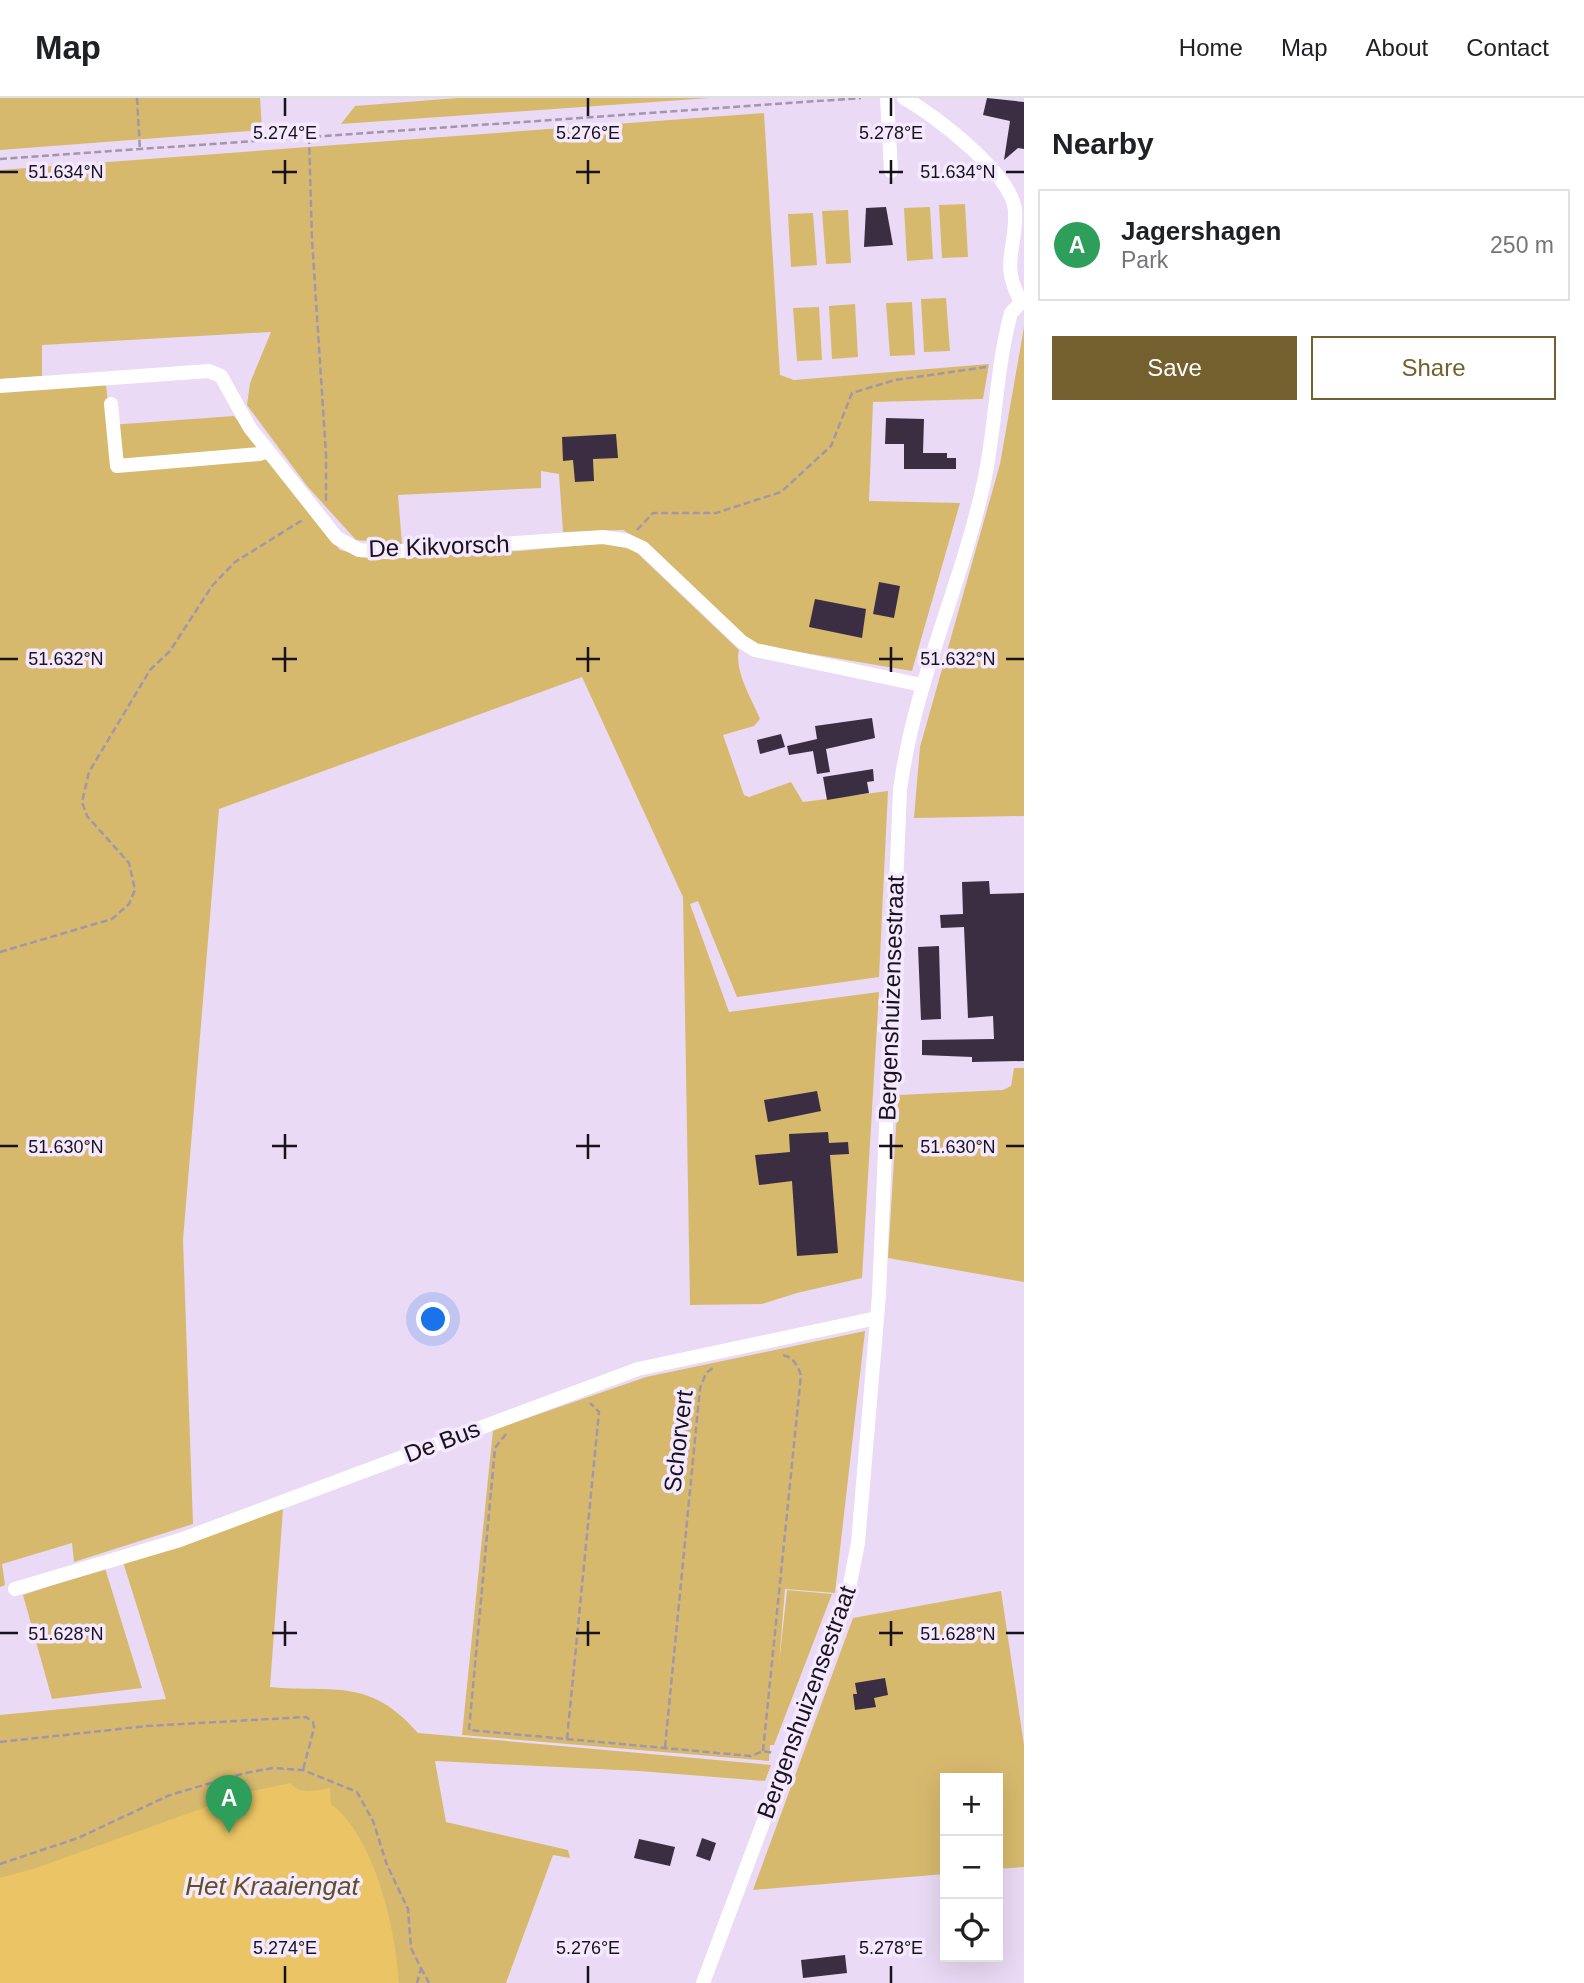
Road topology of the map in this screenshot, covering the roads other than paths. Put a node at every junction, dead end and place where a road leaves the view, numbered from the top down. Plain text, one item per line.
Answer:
1 (887, 98) edge
2 (904, 98) edge
3 (891, 170) dead end
4 (1022, 300) edge
5 (0, 386) edge
6 (111, 404) dead end
7 (268, 451) junction
8 (922, 685) junction
9 (877, 1318) junction
10 (15, 1589) dead end
11 (703, 1983) edge

1 - 3 street
2 - 4 street
4 - 8 street, Bergenshuizensestraat
5 - 7 street, De Kikvorsch
6 - 7 street
7 - 8 street, De Kikvorsch
8 - 9 street, Bergenshuizensestraat
9 - 10 street, De Bus
9 - 11 street, Bergenshuizensestraat

